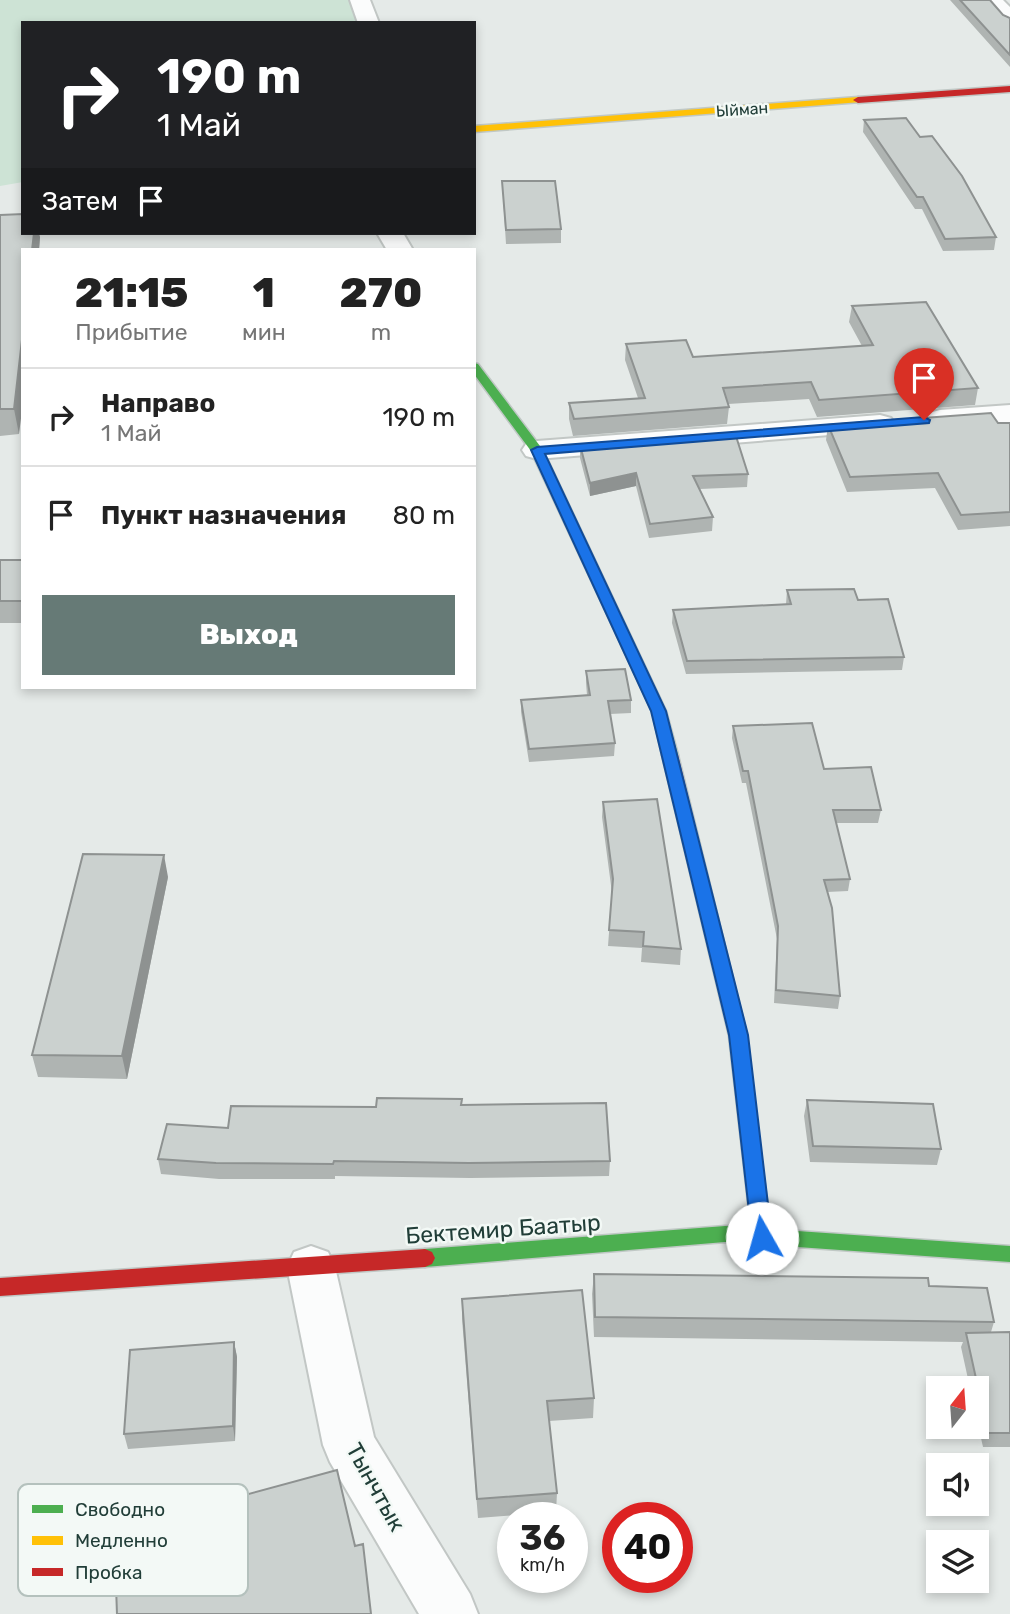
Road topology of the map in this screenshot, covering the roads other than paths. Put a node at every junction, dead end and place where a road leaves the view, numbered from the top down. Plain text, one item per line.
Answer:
1 (359, 0) edge
2 (992, 0) edge
3 (1010, 20) edge
4 (368, 21) edge
5 (1010, 89) edge
6 (476, 129) edge
7 (476, 369) edge
8 (1009, 415) edge
9 (537, 450) junction
10 (762, 1238) junction
11 (1010, 1254) edge
12 (311, 1266) junction
13 (0, 1286) edge
14 (450, 1614) edge

1 - 4 street
2 - 3 street
5 - 6 street, Ыйман
7 - 9 street
8 - 9 street
9 - 10 street
10 - 11 street, Бектемир Баатыр
10 - 12 street, Бектемир Баатыр
12 - 13 street, Бектемир Баатыр
12 - 14 street, Тынчтык

